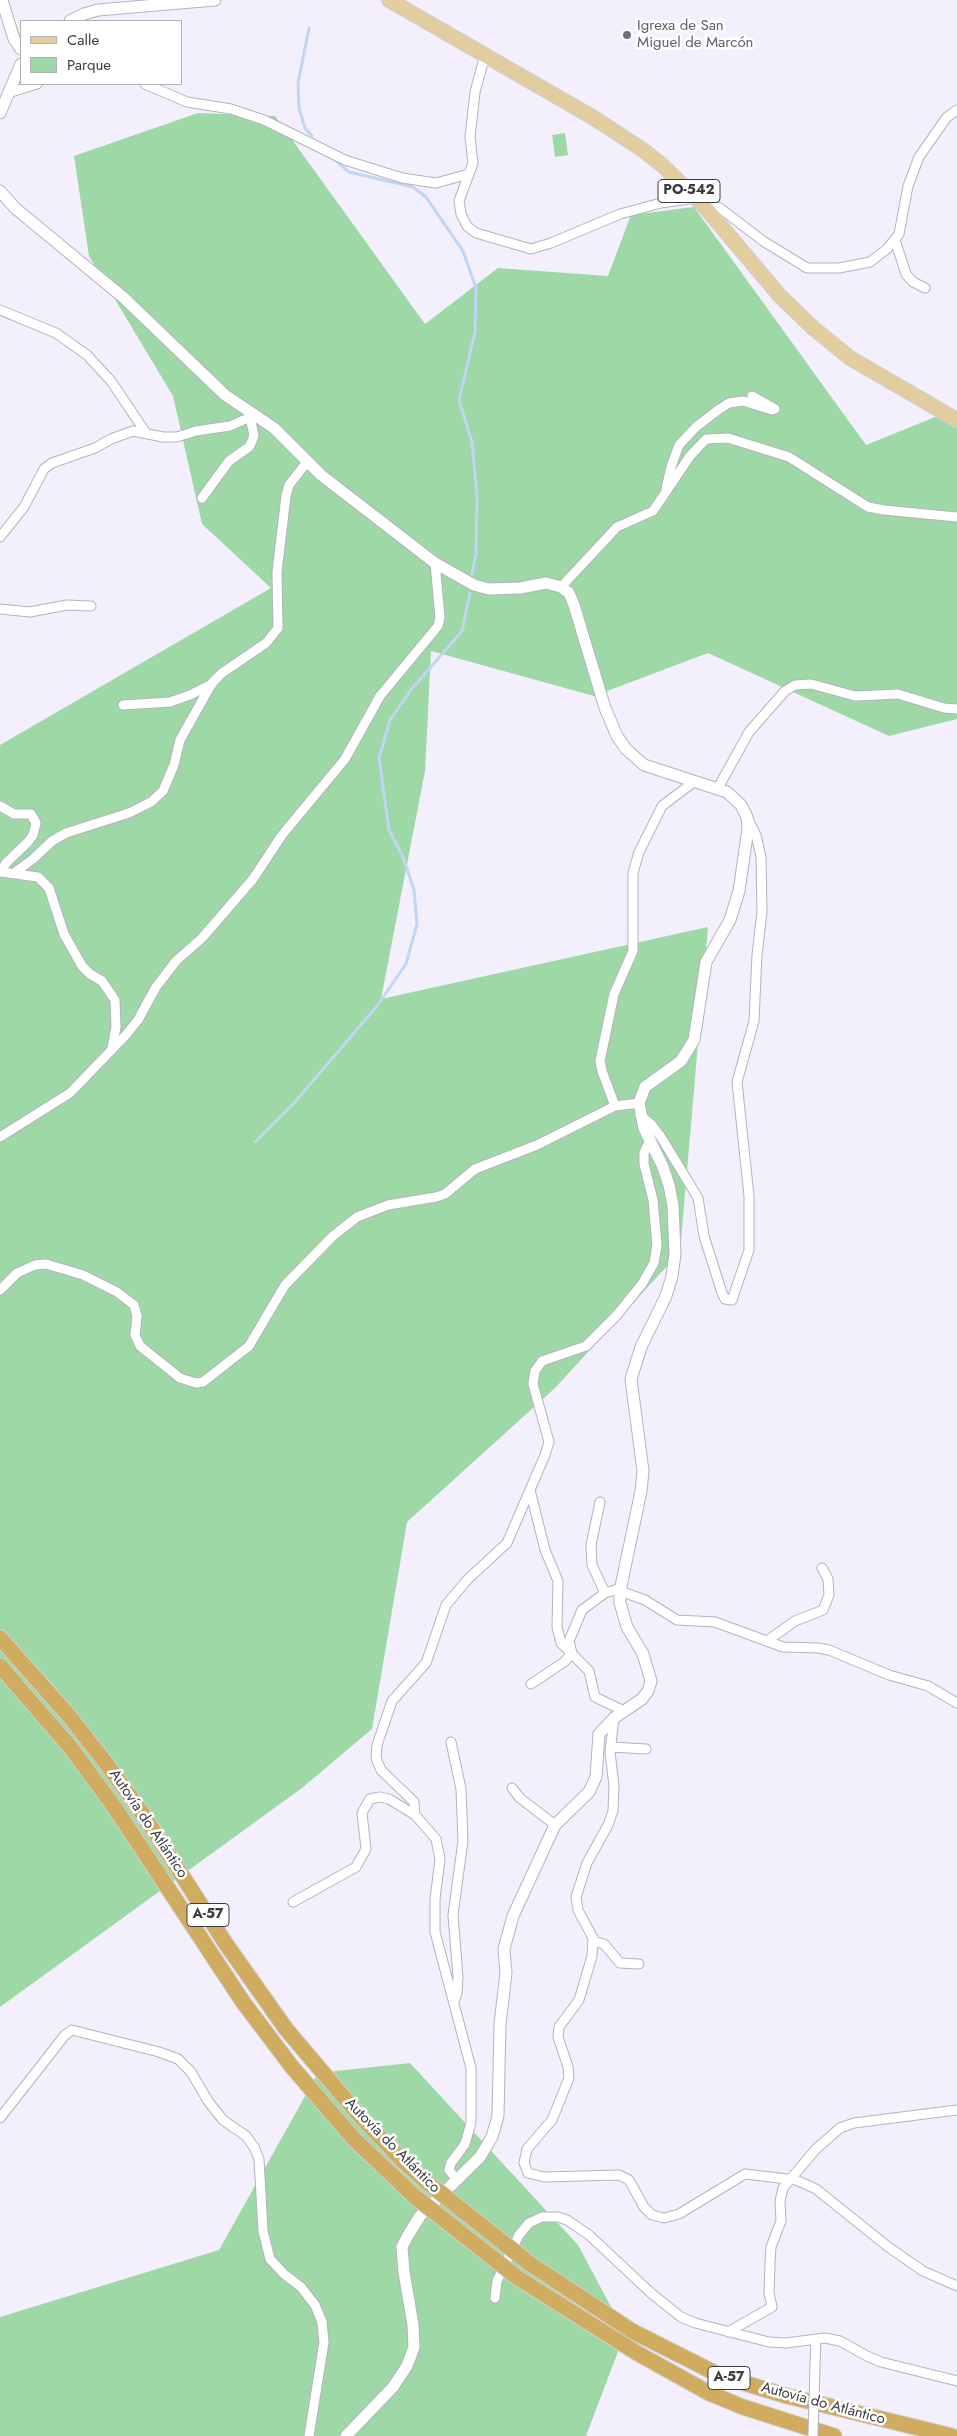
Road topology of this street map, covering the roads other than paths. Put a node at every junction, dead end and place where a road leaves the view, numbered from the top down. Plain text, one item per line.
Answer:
1 (2, 0) edge
2 (216, 0) edge
3 (389, 0) edge
4 (72, 20) edge
5 (20, 47) edge
6 (484, 55) junction
7 (20, 66) edge
8 (34, 85) edge
9 (147, 85) edge
10 (8, 93) junction
11 (957, 110) edge
12 (0, 113) edge
13 (469, 174) junction
14 (0, 191) edge
15 (700, 202) junction
16 (895, 240) junction
17 (925, 288) dead end
18 (0, 310) edge
19 (752, 396) dead end
20 (252, 417) junction
21 (957, 420) edge
22 (146, 433) junction
23 (307, 462) junction
24 (666, 490) junction
25 (202, 498) dead end
26 (957, 517) edge
27 (0, 537) edge
28 (435, 563) junction
29 (561, 587) junction
30 (91, 606) dead end
31 (0, 610) edge
32 (212, 683) junction
33 (123, 705) dead end
34 (957, 709) edge
35 (695, 781) junction
36 (718, 788) junction
37 (0, 806) edge
38 (747, 818) junction
39 (1, 872) edge
40 (14, 873) junction
41 (112, 1048) junction
42 (615, 1106) junction
43 (640, 1109) junction
44 (0, 1137) edge
45 (650, 1140) junction
46 (0, 1290) edge
47 (530, 1490) junction
48 (600, 1502) dead end
49 (822, 1568) dead end
50 (621, 1589) junction
51 (605, 1593) junction
52 (0, 1638) edge
53 (767, 1641) junction
54 (572, 1653) junction
55 (0, 1666) edge
56 (531, 1684) dead end
57 (957, 1702) edge
58 (619, 1715) junction
59 (451, 1742) dead end
60 (611, 1747) junction
61 (646, 1749) dead end
62 (512, 1788) dead end
63 (415, 1815) junction
64 (555, 1825) junction
65 (293, 1902) dead end
66 (593, 1941) junction
67 (639, 1964) dead end
68 (454, 2000) junction
69 (957, 2110) edge
70 (0, 2118) edge
71 (457, 2180) junction
72 (791, 2180) junction
73 (957, 2286) edge
74 (495, 2298) dead end
75 (728, 2332) junction
76 (816, 2339) junction
77 (957, 2381) edge
78 (309, 2436) edge
79 (346, 2436) edge
80 (813, 2436) edge
81 (834, 2436) edge
82 (952, 2436) edge

1 - 5 street
2 - 4 street
3 - 6 main road, PO-542
6 - 13 street
6 - 15 main road, PO-542
7 - 10 street
8 - 10 street
9 - 13 street
10 - 12 street
11 - 16 street
13 - 15 street
14 - 20 street
15 - 16 street
15 - 21 main road, PO-542
16 - 17 street
18 - 22 street
19 - 24 street
20 - 22 street
20 - 23 street
20 - 25 street
22 - 27 street
23 - 28 street
23 - 32 street
24 - 26 street
24 - 29 street
28 - 29 street
28 - 41 street
29 - 35 street
30 - 31 street
32 - 33 street
32 - 40 street
34 - 36 street
35 - 36 street
35 - 42 street
36 - 38 street
37 - 39 street
38 - 43 street
38 - 43 street
39 - 40 street
40 - 41 street
41 - 44 street
42 - 43 street
42 - 46 street
43 - 45 street
45 - 47 street
45 - 50 street
47 - 54 street
47 - 63 street
48 - 51 street
49 - 53 street
50 - 51 street
50 - 53 street
50 - 58 street
51 - 54 street
52 - 82 highway, Autovía do Atlántico / A-57, bridge
53 - 57 street
54 - 56 street
54 - 58 street
55 - 81 highway, Autovía do Atlántico / A-57, bridge
58 - 60 street
58 - 64 street
59 - 68 street
60 - 61 street
60 - 66 street
62 - 64 street
63 - 65 street
63 - 68 street
64 - 71 street
66 - 67 street
66 - 72 street
68 - 71 street
69 - 72 street
70 - 78 street
71 - 79 street
72 - 73 street
72 - 75 street
74 - 75 street
75 - 76 street
76 - 77 street
76 - 80 street, bridge

